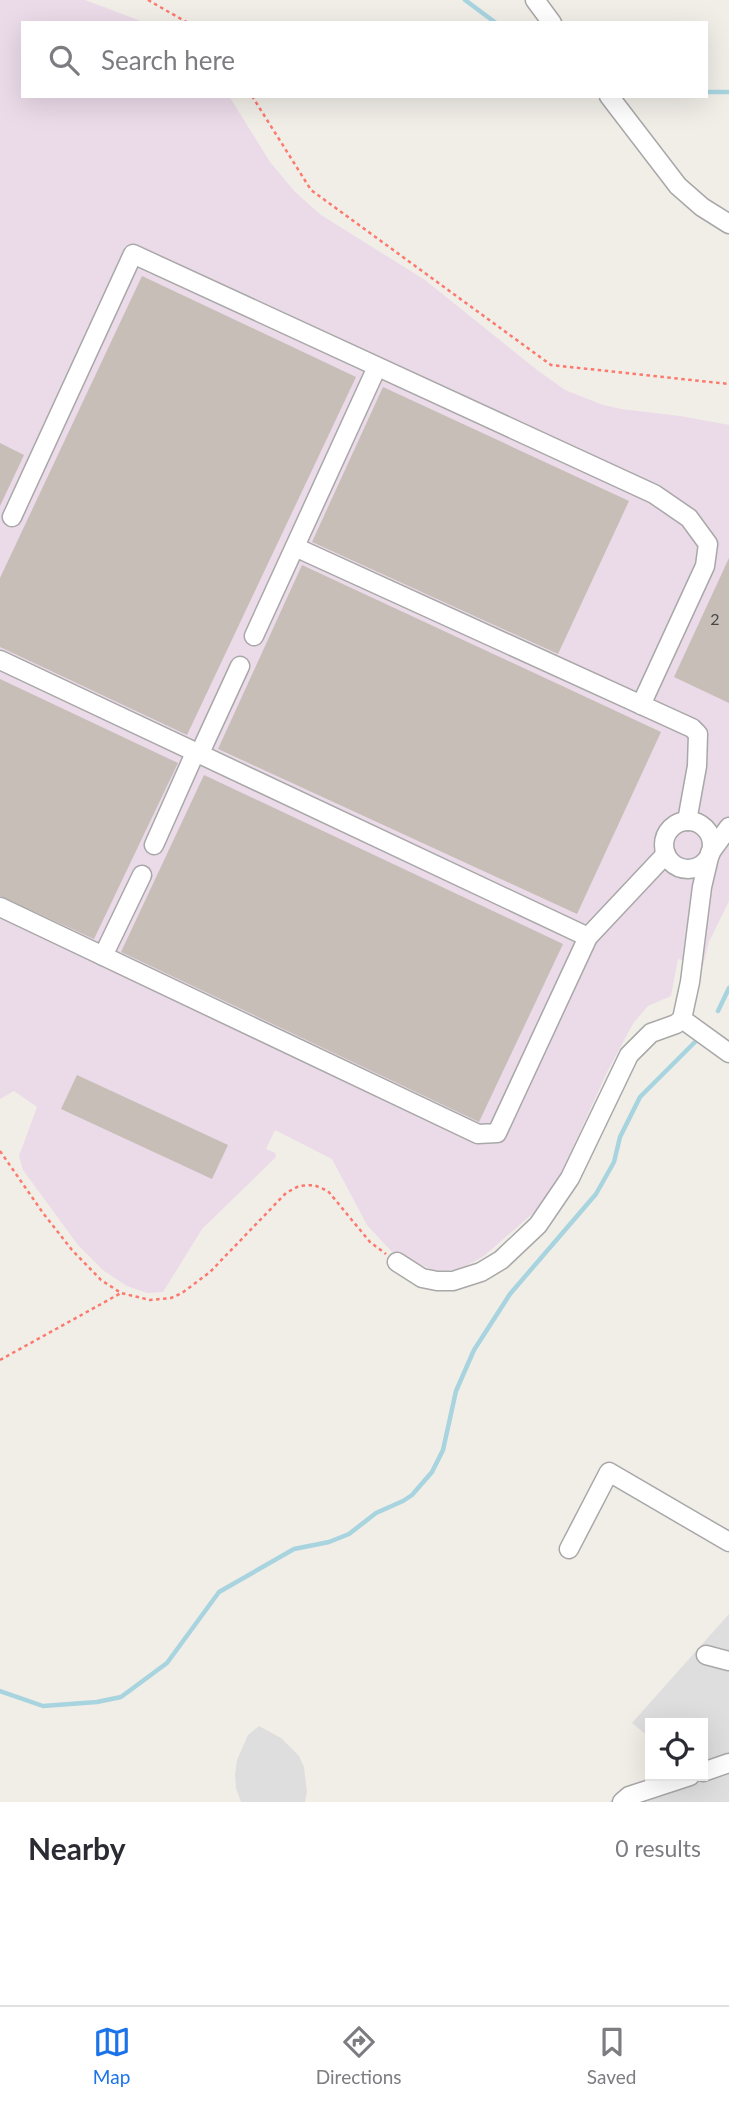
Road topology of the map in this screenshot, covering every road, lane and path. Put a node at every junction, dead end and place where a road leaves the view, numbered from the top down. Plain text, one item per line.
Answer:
1 (148, 0) edge
2 (535, 0) edge
3 (185, 21) edge
4 (551, 21) edge
5 (254, 98) edge
6 (611, 98) edge
7 (729, 224) edge
8 (377, 367) junction
9 (729, 384) edge
10 (12, 517) dead end
11 (295, 547) junction
12 (254, 636) dead end
13 (0, 660) edge
14 (240, 666) dead end
15 (641, 705) junction
16 (197, 754) junction
17 (687, 821) junction
18 (729, 827) edge
19 (154, 845) dead end
20 (710, 853) junction
21 (666, 854) junction
22 (142, 875) dead end
23 (0, 907) edge
24 (588, 937) junction
25 (103, 956) junction
26 (682, 1019) junction
27 (729, 1053) edge
28 (0, 1151) edge
29 (397, 1262) joint
30 (121, 1293) junction
31 (0, 1360) edge
32 (729, 1542) edge
33 (569, 1549) dead end
34 (706, 1654) dead end
35 (729, 1661) edge
36 (729, 1763) edge
37 (708, 1770) edge
38 (675, 1781) edge
39 (622, 1802) edge

1 - 3 path
2 - 4 street
5 - 9 path
6 - 7 street
8 - 10 street
8 - 11 street
8 - 15 street
11 - 12 street
11 - 15 street
13 - 16 street
14 - 16 street
15 - 17 street
16 - 19 street
16 - 24 street
17 - 20 street
17 - 21 street
18 - 20 street
20 - 21 street
20 - 26 street
21 - 24 street
22 - 25 street
23 - 25 street
24 - 25 street
26 - 27 street
26 - 29 street
28 - 30 path
29 - 30 path
30 - 31 path
32 - 33 street
34 - 35 street
36 - 37 street
38 - 39 street

